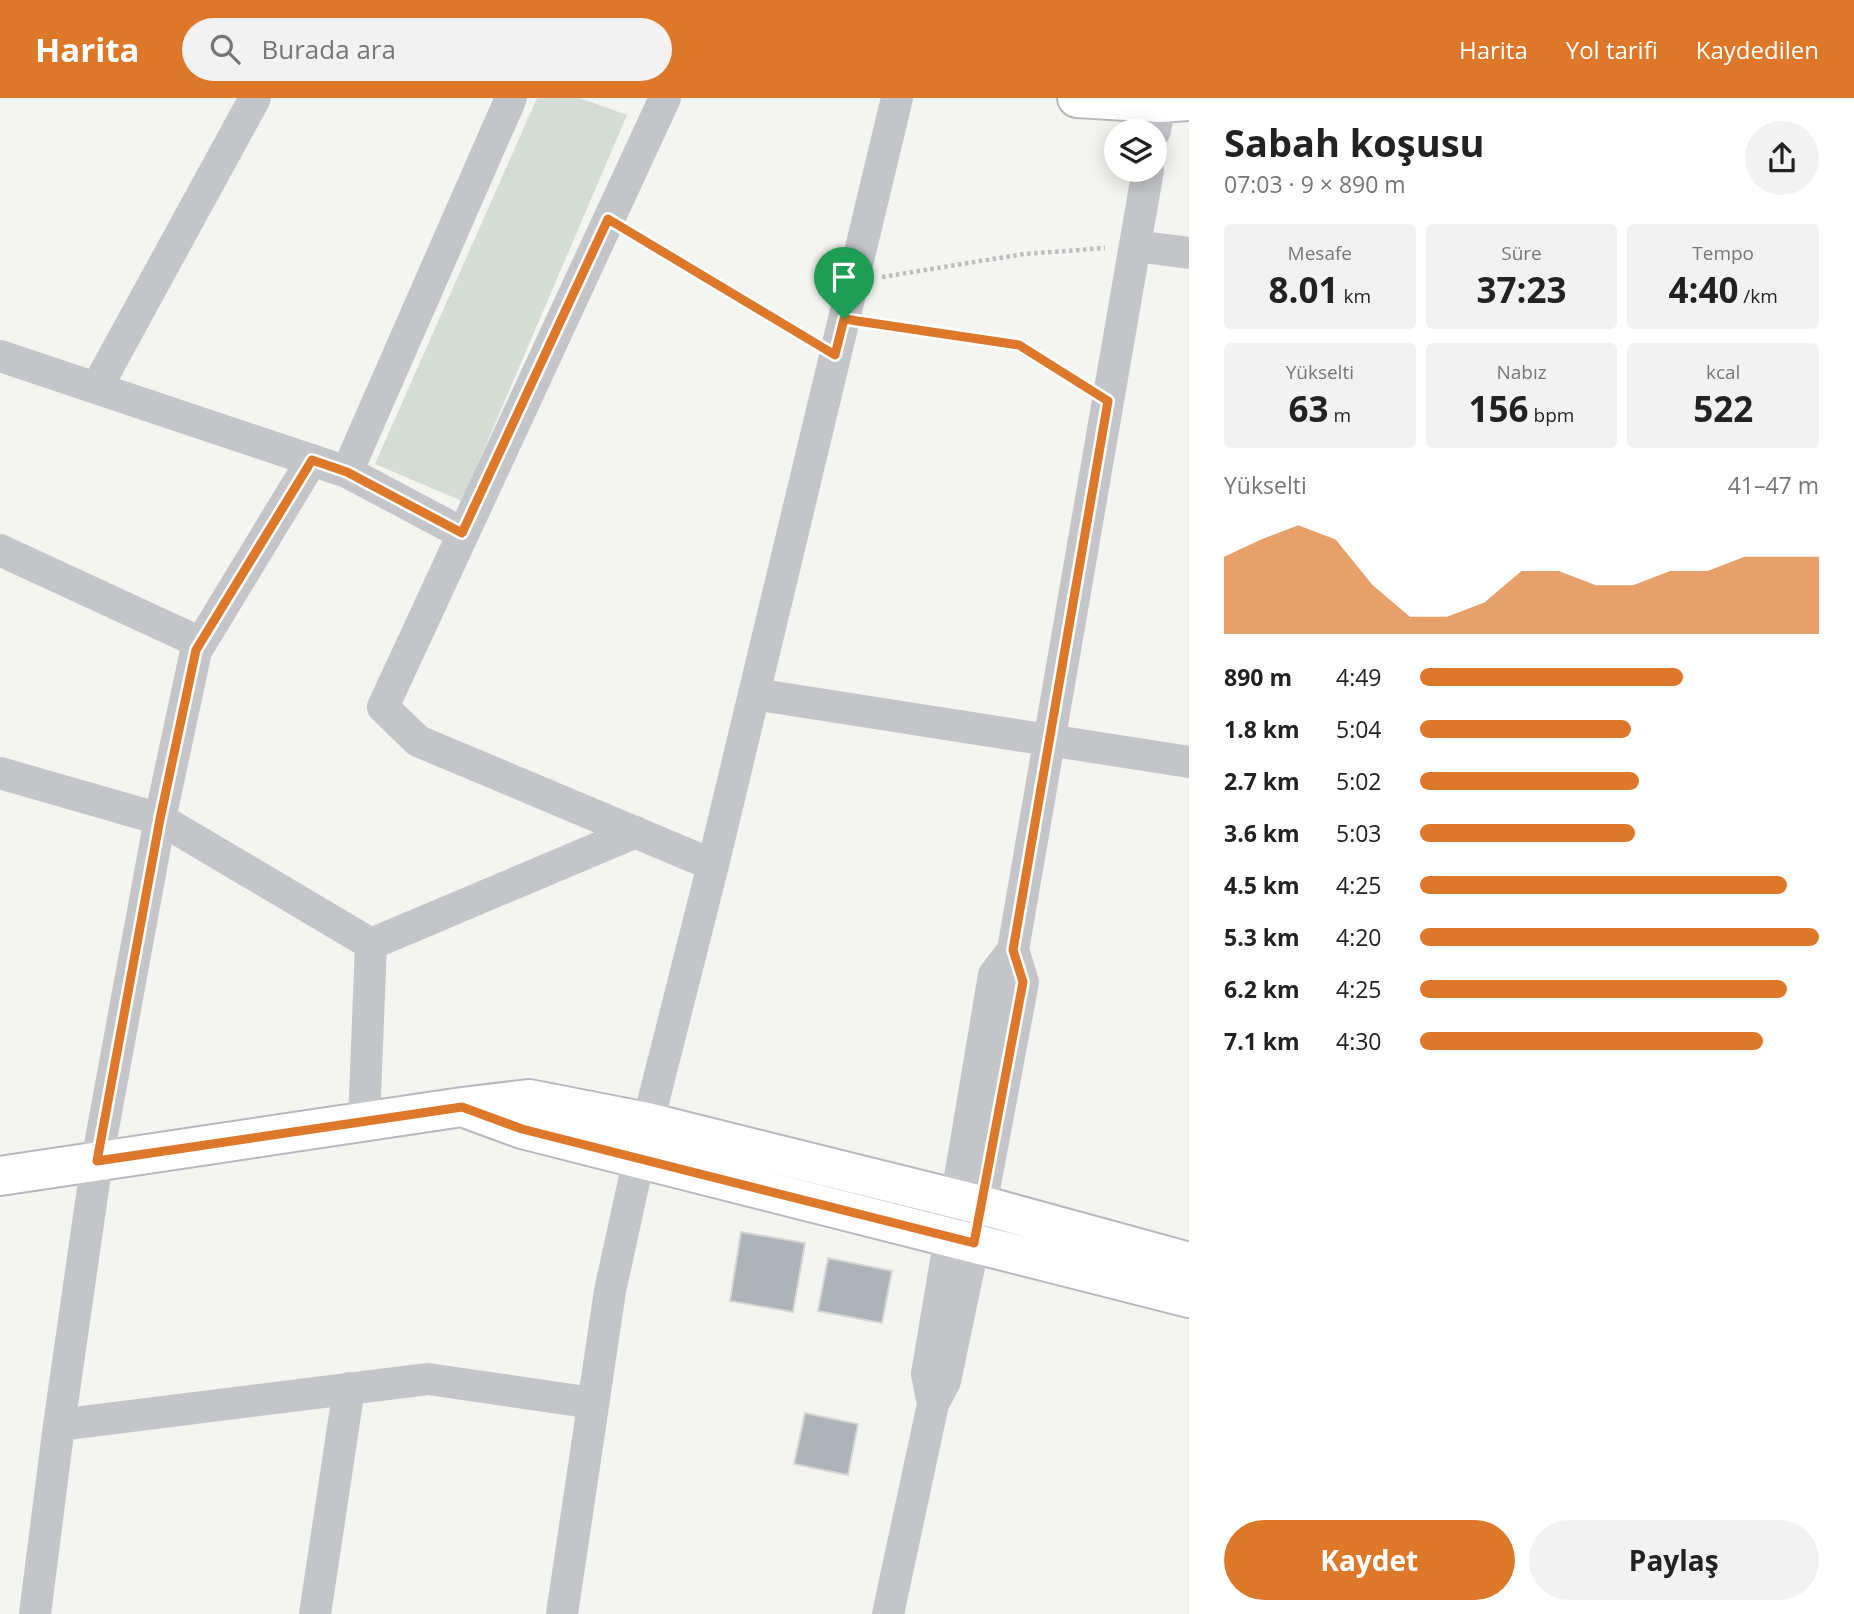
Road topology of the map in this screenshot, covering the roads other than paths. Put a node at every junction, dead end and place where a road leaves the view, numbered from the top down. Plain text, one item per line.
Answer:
1 (255, 98) edge
2 (511, 98) edge
3 (665, 98) edge
4 (897, 98) edge
5 (1077, 98) edge
6 (1164, 106) edge
7 (1146, 182) edge
8 (1135, 246) junction
9 (1189, 253) edge
10 (0, 356) edge
11 (96, 387) junction
12 (312, 460) junction
13 (347, 472) junction
14 (462, 533) junction
15 (0, 550) edge
16 (201, 643) junction
17 (754, 694) junction
18 (1049, 739) junction
19 (1189, 762) edge
20 (0, 774) edge
21 (160, 819) junction
22 (636, 832) junction
23 (713, 865) junction
24 (371, 944) junction
25 (364, 1122) junction
26 (643, 1140) junction
27 (97, 1161) junction
28 (0, 1176) edge
29 (968, 1201) junction
30 (961, 1240) junction
31 (1189, 1262) edge
32 (1189, 1298) edge
33 (349, 1388) junction
34 (593, 1403) junction
35 (59, 1425) junction
36 (36, 1614) edge
37 (315, 1614) edge
38 (562, 1614) edge
39 (888, 1614) edge

1 - 11 street
2 - 13 street
3 - 14 street
4 - 17 street
5 - 6 street
7 - 8 street
8 - 9 street
8 - 18 street
10 - 11 street
11 - 12 street
12 - 13 street
12 - 16 street
13 - 14 street
14 - 22 street
15 - 16 street
16 - 21 street
17 - 18 street
17 - 23 street
18 - 19 street
18 - 29 street
20 - 21 street
21 - 24 street
21 - 27 street
22 - 23 street
22 - 24 street
23 - 26 street
24 - 25 street
25 - 26 street
25 - 27 street
26 - 29 street
26 - 30 street
26 - 34 street
27 - 28 street
27 - 35 street
29 - 30 street
29 - 31 street
30 - 32 street
30 - 39 street
33 - 34 street
33 - 35 street
33 - 37 street
34 - 38 street
35 - 36 street

